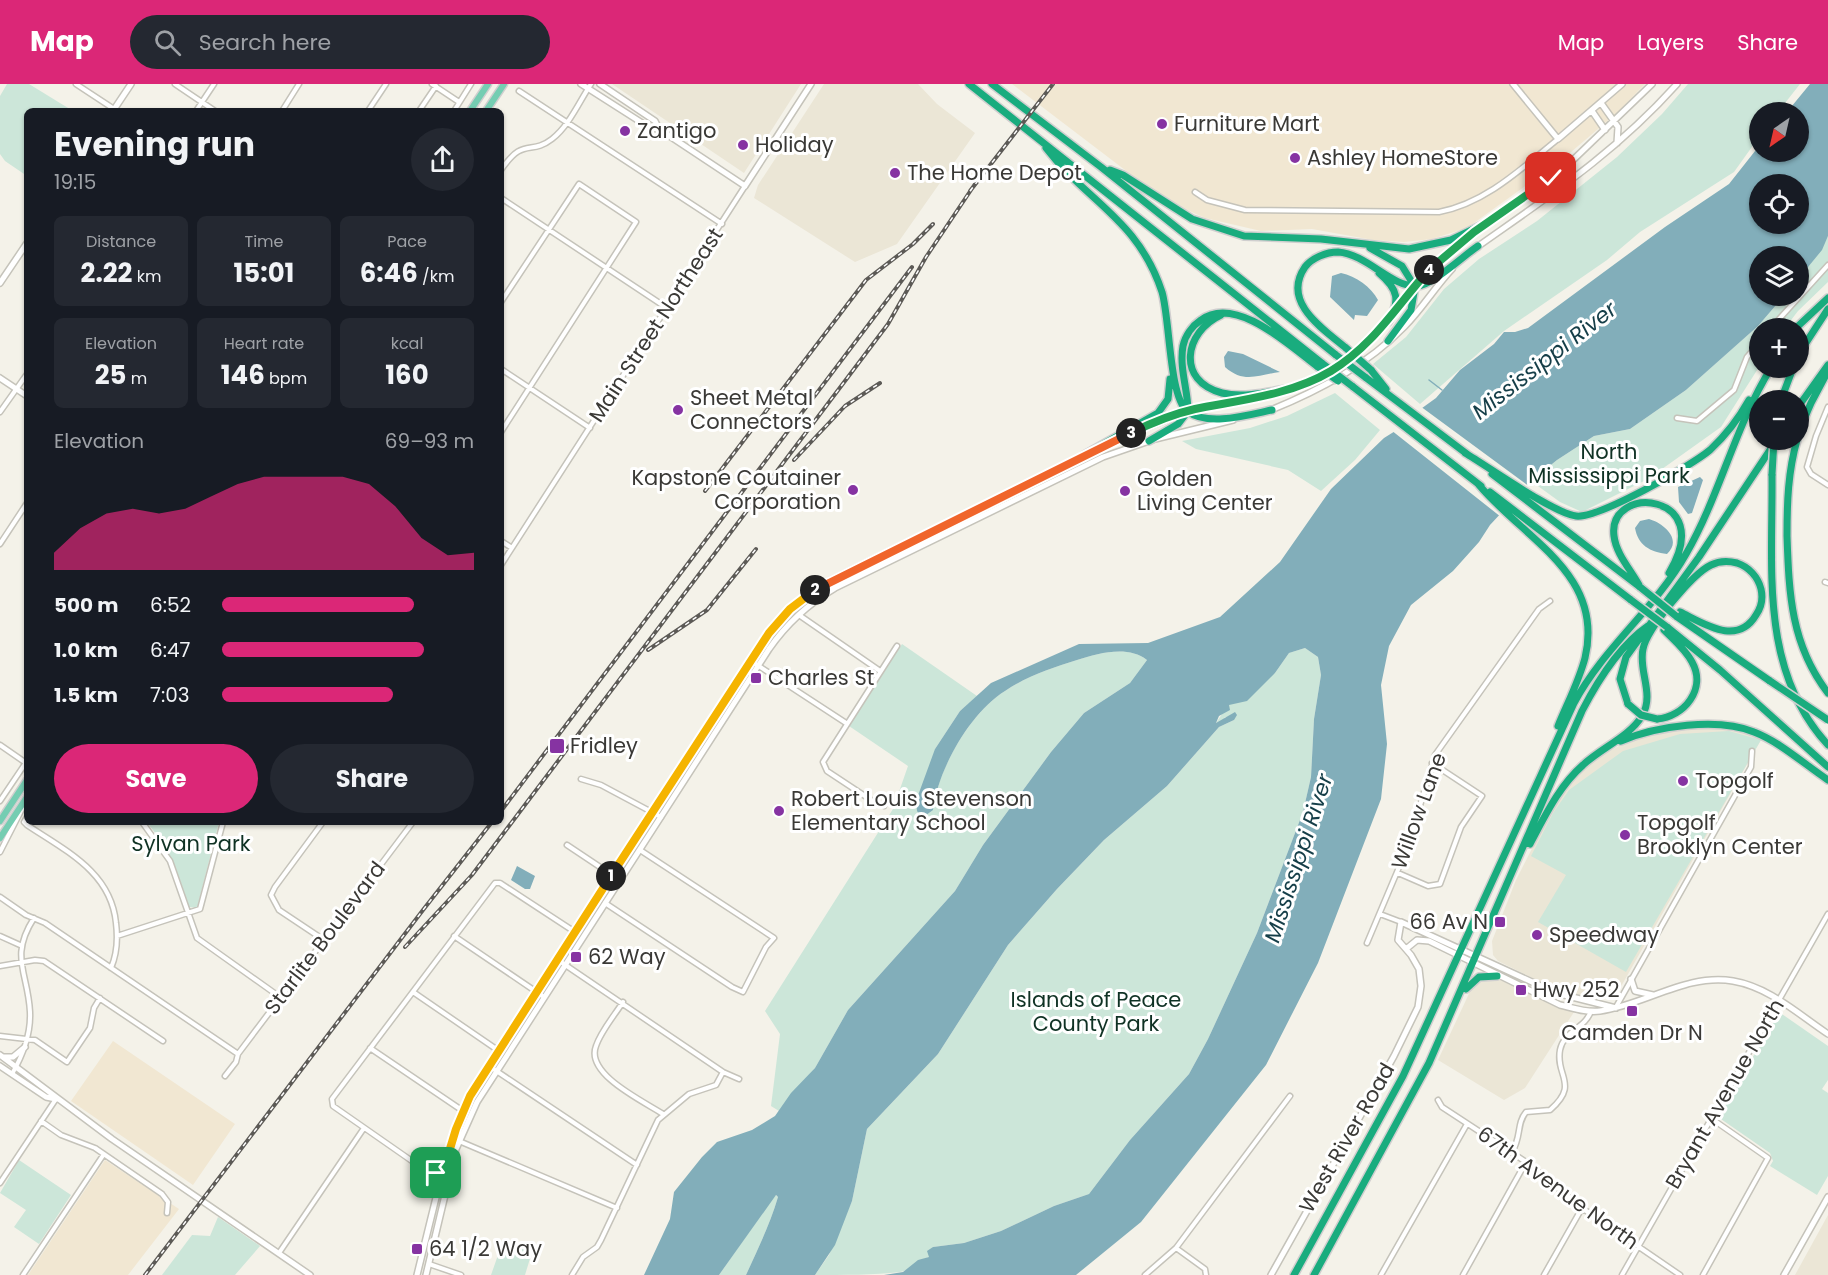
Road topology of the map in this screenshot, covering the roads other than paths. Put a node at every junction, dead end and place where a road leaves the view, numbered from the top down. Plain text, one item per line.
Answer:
1 (76, 84) edge
2 (131, 84) edge
3 (175, 84) edge
4 (214, 84) edge
5 (299, 84) edge
6 (386, 84) edge
7 (471, 84) edge
8 (488, 84) edge
9 (504, 84) edge
10 (581, 84) edge
11 (600, 84) edge
12 (811, 84) edge
13 (969, 84) edge
14 (992, 84) edge
15 (1513, 84) edge
16 (1622, 84) edge
17 (1652, 84) edge
18 (1677, 84) edge
19 (434, 85) edge
20 (589, 86) edge
21 (519, 91) dead end
22 (202, 102) junction
23 (459, 102) junction
24 (1601, 103) junction
25 (111, 108) edge
26 (115, 108) edge
27 (198, 108) edge
28 (211, 108) edge
29 (284, 108) edge
30 (370, 108) edge
31 (421, 108) edge
32 (456, 108) edge
33 (472, 108) edge
34 (488, 108) edge
35 (1592, 111) junction
36 (1616, 121) junction
37 (566, 122) junction
38 (658, 129) junction
39 (1605, 130) junction
40 (1558, 139) junction
41 (1041, 141) junction
42 (1617, 145) junction
43 (504, 166) edge
44 (1101, 166) junction
45 (745, 186) junction
46 (1195, 192) dead end
47 (504, 200) edge
48 (722, 224) junction
49 (1484, 224) junction
50 (548, 229) junction
51 (1347, 242) junction
52 (1478, 246) junction
53 (24, 247) edge
54 (1355, 256) junction
55 (1828, 265) edge
56 (607, 268) junction
57 (0, 283) edge
58 (1415, 287) junction
59 (504, 297) edge
60 (1828, 298) edge
61 (667, 308) junction
62 (1828, 309) edge
63 (1232, 313) junction
64 (1780, 318) edge
65 (1807, 318) edge
66 (1388, 322) junction
67 (1809, 339) edge
68 (1388, 340) junction
69 (1172, 350) junction
70 (1749, 354) edge
71 (1828, 365) edge
72 (1320, 366) junction
73 (504, 371) edge
74 (1828, 371) edge
75 (0, 378) edge
76 (1763, 378) edge
77 (1764, 378) edge
78 (24, 379) edge
79 (530, 388) junction
80 (1286, 389) junction
81 (17, 390) junction
82 (1809, 392) edge
83 (24, 394) edge
84 (1391, 396) junction
85 (1809, 406) edge
86 (1828, 407) edge
87 (1272, 410) junction
88 (1188, 411) junction
89 (0, 412) edge
90 (1677, 417) dead end
91 (504, 427) edge
92 (590, 428) junction
93 (1149, 441) junction
94 (1768, 450) edge
95 (1774, 450) edge
96 (1795, 450) edge
97 (1465, 453) junction
98 (1084, 455) junction
99 (1479, 485) junction
100 (1828, 485) edge
101 (24, 508) edge
102 (504, 543) edge
103 (0, 544) edge
104 (512, 548) junction
105 (504, 560) edge
106 (1640, 587) junction
107 (1550, 601) dead end
108 (798, 614) junction
109 (1678, 614) junction
110 (1632, 623) junction
111 (1648, 626) junction
112 (1665, 629) junction
113 (897, 646) dead end
114 (751, 660) junction
115 (758, 665) junction
116 (880, 671) junction
117 (1828, 693) edge
118 (1828, 720) edge
119 (846, 723) junction
120 (0, 745) edge
121 (1828, 745) edge
122 (1752, 751) dead end
123 (1588, 760) junction
124 (24, 761) edge
125 (1432, 763) junction
126 (24, 765) edge
127 (1828, 767) edge
128 (581, 778) dead end
129 (1828, 780) edge
130 (24, 785) edge
131 (1530, 796) junction
132 (0, 801) edge
133 (24, 802) edge
134 (24, 804) edge
135 (884, 806) dead end
136 (652, 813) junction
137 (661, 817) junction
138 (0, 821) edge
139 (33, 825) edge
140 (144, 825) edge
141 (222, 825) edge
142 (321, 825) edge
143 (411, 825) edge
144 (0, 838) edge
145 (567, 845) dead end
146 (639, 849) junction
147 (0, 852) edge
148 (1398, 873) junction
149 (612, 875) junction
150 (1508, 886) junction
151 (0, 897) edge
152 (604, 902) junction
153 (1380, 914) junction
154 (1828, 914) edge
155 (187, 915) junction
156 (34, 918) junction
157 (1401, 922) junction
158 (575, 932) junction
159 (0, 936) edge
160 (117, 936) junction
161 (454, 936) junction
162 (324, 940) junction
163 (1367, 943) dead end
164 (20, 945) junction
165 (1406, 949) junction
166 (1460, 952) junction
167 (1478, 956) junction
168 (558, 959) junction
169 (21, 962) junction
170 (566, 964) junction
171 (1474, 964) junction
172 (0, 966) edge
173 (111, 968) junction
174 (1497, 976) junction
175 (1631, 979) junction
176 (413, 992) junction
177 (536, 992) junction
178 (1660, 994) junction
179 (1460, 995) junction
180 (280, 997) junction
181 (100, 998) junction
182 (544, 998) junction
183 (1779, 1000) junction
184 (623, 1002) junction
185 (1616, 1008) junction
186 (1591, 1011) junction
187 (1828, 1034) edge
188 (0, 1036) edge
189 (27, 1038) junction
190 (163, 1041) dead end
191 (25, 1047) junction
192 (370, 1048) junction
193 (499, 1051) junction
194 (237, 1054) junction
195 (1, 1056) edge
196 (0, 1066) edge
197 (16, 1066) junction
198 (489, 1066) junction
199 (497, 1071) junction
200 (723, 1072) junction
201 (12, 1074) junction
202 (225, 1076) dead end
203 (739, 1079) dead end
204 (1290, 1096) dead end
205 (56, 1099) junction
206 (1438, 1100) dead end
207 (463, 1111) junction
208 (663, 1114) junction
209 (1712, 1119) junction
210 (41, 1121) junction
211 (1467, 1124) junction
212 (364, 1128) junction
213 (459, 1141) junction
214 (1512, 1152) junction
215 (104, 1154) junction
216 (1526, 1162) junction
217 (637, 1165) junction
218 (442, 1175) junction
219 (0, 1183) edge
220 (1828, 1197) edge
221 (617, 1208) junction
222 (1582, 1208) junction
223 (167, 1213) dead end
224 (1639, 1246) junction
225 (1176, 1248) junction
226 (279, 1253) junction
227 (429, 1264) junction
228 (23, 1275) edge
229 (310, 1275) edge
230 (417, 1275) edge
231 (426, 1275) edge
232 (461, 1275) edge
233 (572, 1275) edge
234 (1145, 1275) edge
235 (1206, 1275) edge
236 (1271, 1275) edge
237 (1294, 1275) edge
238 (1314, 1275) edge
239 (1381, 1275) edge
240 (1463, 1275) edge
241 (1544, 1275) edge
242 (1622, 1275) edge
243 (1680, 1275) edge
244 (1703, 1275) edge
245 (1784, 1275) edge

1 - 25 street
2 - 26 street
3 - 22 street
4 - 22 street
5 - 29 street
6 - 30 street
7 - 23 street
8 - 33 main road
9 - 34 main road
10 - 20 street
11 - 38 street
12 - 45 street, Main Street Northeast
13 - 41 highway
14 - 44 highway
15 - 40 street
16 - 24 street
17 - 36 street
18 - 42 street
19 - 23 street
19 - 31 street
20 - 37 street
20 - 38 street
21 - 37 street
22 - 27 street
22 - 28 street
23 - 32 street
24 - 35 street
24 - 36 street
35 - 39 street
35 - 40 street
36 - 39 street
36 - 42 street
37 - 43 street
37 - 48 street
38 - 45 street
39 - 49 street
40 - 46 street
41 - 69 highway
41 - 72 highway
42 - 52 street
44 - 51 highway
44 - 84 highway, bridge
45 - 48 street, Main Street Northeast
47 - 50 street
48 - 61 street, Main Street Northeast
49 - 51 highway
49 - 58 street
50 - 56 street
50 - 56 street
50 - 59 street
51 - 58 highway
52 - 58 highway
52 - 68 street
53 - 57 street
54 - 58 highway
54 - 66 highway
54 - 84 highway, bridge
55 - 64 street
56 - 61 street
56 - 79 street
58 - 66 street
58 - 68 highway
60 - 65 highway
61 - 92 street, Main Street Northeast
62 - 67 highway
63 - 72 highway
63 - 80 highway
63 - 88 highway
66 - 80 street
68 - 87 street
69 - 88 highway
69 - 98 highway
70 - 90 street
71 - 82 highway
72 - 99 highway, bridge
73 - 79 street
74 - 85 highway
75 - 81 street
76 - 97 highway
77 - 110 highway
78 - 81 street
79 - 91 street
79 - 92 street
80 - 88 street
81 - 83 street
81 - 89 street
84 - 97 highway
86 - 100 street
87 - 88 highway
87 - 93 street
88 - 93 highway
88 - 98 street
92 - 104 street, Main Street Northeast
93 - 108 street
94 - 111 highway
95 - 121 highway, bridge
96 - 117 highway
97 - 106 highway
98 - 114 street
99 - 112 highway, bridge
99 - 131 highway
101 - 103 street
102 - 104 street
104 - 105 street, Main Street Northeast
106 - 109 highway, bridge
106 - 110 highway
107 - 125 street, Willow Lane
108 - 115 street
108 - 116 street
109 - 118 highway, bridge
109 - 123 highway
110 - 131 highway
111 - 112 highway, bridge
111 - 150 highway
112 - 127 highway
113 - 116 street
114 - 115 street
114 - 136 street
115 - 119 street
115 - 137 street
116 - 119 street
119 - 135 street
120 - 124 street
122 - 175 street
123 - 129 highway
123 - 150 highway
125 - 148 street, Willow Lane
125 - 148 street
126 - 132 street
128 - 136 street
130 - 138 main road
131 - 166 highway
133 - 144 main road
134 - 147 street
136 - 137 street
136 - 149 street
137 - 146 street
139 - 160 street
140 - 155 street
141 - 155 street
142 - 162 street
143 - 162 street, Starlite Boulevard
145 - 149 street
146 - 152 street
146 - 152 street
148 - 153 street, Willow Lane
149 - 158 street
150 - 167 highway
151 - 156 street
152 - 170 street
153 - 157 street
153 - 163 street, Willow Lane
154 - 183 street, Bryant Avenue North
155 - 160 street
155 - 180 street
156 - 164 street
156 - 173 street
157 - 165 street
157 - 166 street
158 - 161 street
158 - 168 street
159 - 164 street
160 - 173 street
161 - 176 street
161 - 177 street
162 - 180 street, Starlite Boulevard
164 - 169 street
165 - 166 street
165 - 236 street, West River Road
166 - 167 street
166 - 171 street
166 - 237 highway
167 - 171 highway
167 - 185 street
168 - 170 street
168 - 177 street
169 - 172 street
169 - 181 street
169 - 189 street
170 - 182 street
170 - 184 street
171 - 174 street
171 - 179 highway
173 - 194 street
174 - 179 highway
174 - 186 street
175 - 178 street
175 - 185 street
176 - 192 street
176 - 193 street
177 - 182 street
177 - 193 street
178 - 183 street
178 - 185 street
179 - 238 highway
180 - 194 street, Starlite Boulevard
181 - 189 street
181 - 190 street
182 - 199 street
183 - 187 street
183 - 209 street, Bryant Avenue North
184 - 200 street
184 - 208 street
185 - 186 street
186 - 214 street
188 - 189 street
189 - 191 street
191 - 195 street
191 - 197 street
192 - 207 street
192 - 212 street
193 - 198 street
194 - 202 street, Starlite Boulevard
195 - 197 street
196 - 201 street
197 - 201 street
197 - 205 street
198 - 199 street
198 - 207 street
199 - 213 street
199 - 217 street
200 - 203 street
200 - 208 street
201 - 205 street
204 - 225 street
205 - 210 street
205 - 226 street
206 - 211 street, 67th Avenue North
207 - 218 street
208 - 217 street
209 - 224 street, Bryant Avenue North
209 - 244 street
210 - 215 street
210 - 219 street
211 - 214 street, 67th Avenue North
211 - 239 street
212 - 218 street
212 - 226 street
213 - 221 street
213 - 227 street
214 - 216 street, 67th Avenue North
215 - 223 street
215 - 228 street
216 - 222 street, 67th Avenue North
216 - 240 street
217 - 221 street
218 - 230 street
220 - 245 street
221 - 233 street
222 - 224 street, 67th Avenue North
222 - 241 street
224 - 242 street, Bryant Avenue North
224 - 243 street, 67th Avenue North
225 - 234 street
225 - 235 street
226 - 229 street
227 - 231 street
227 - 232 street

